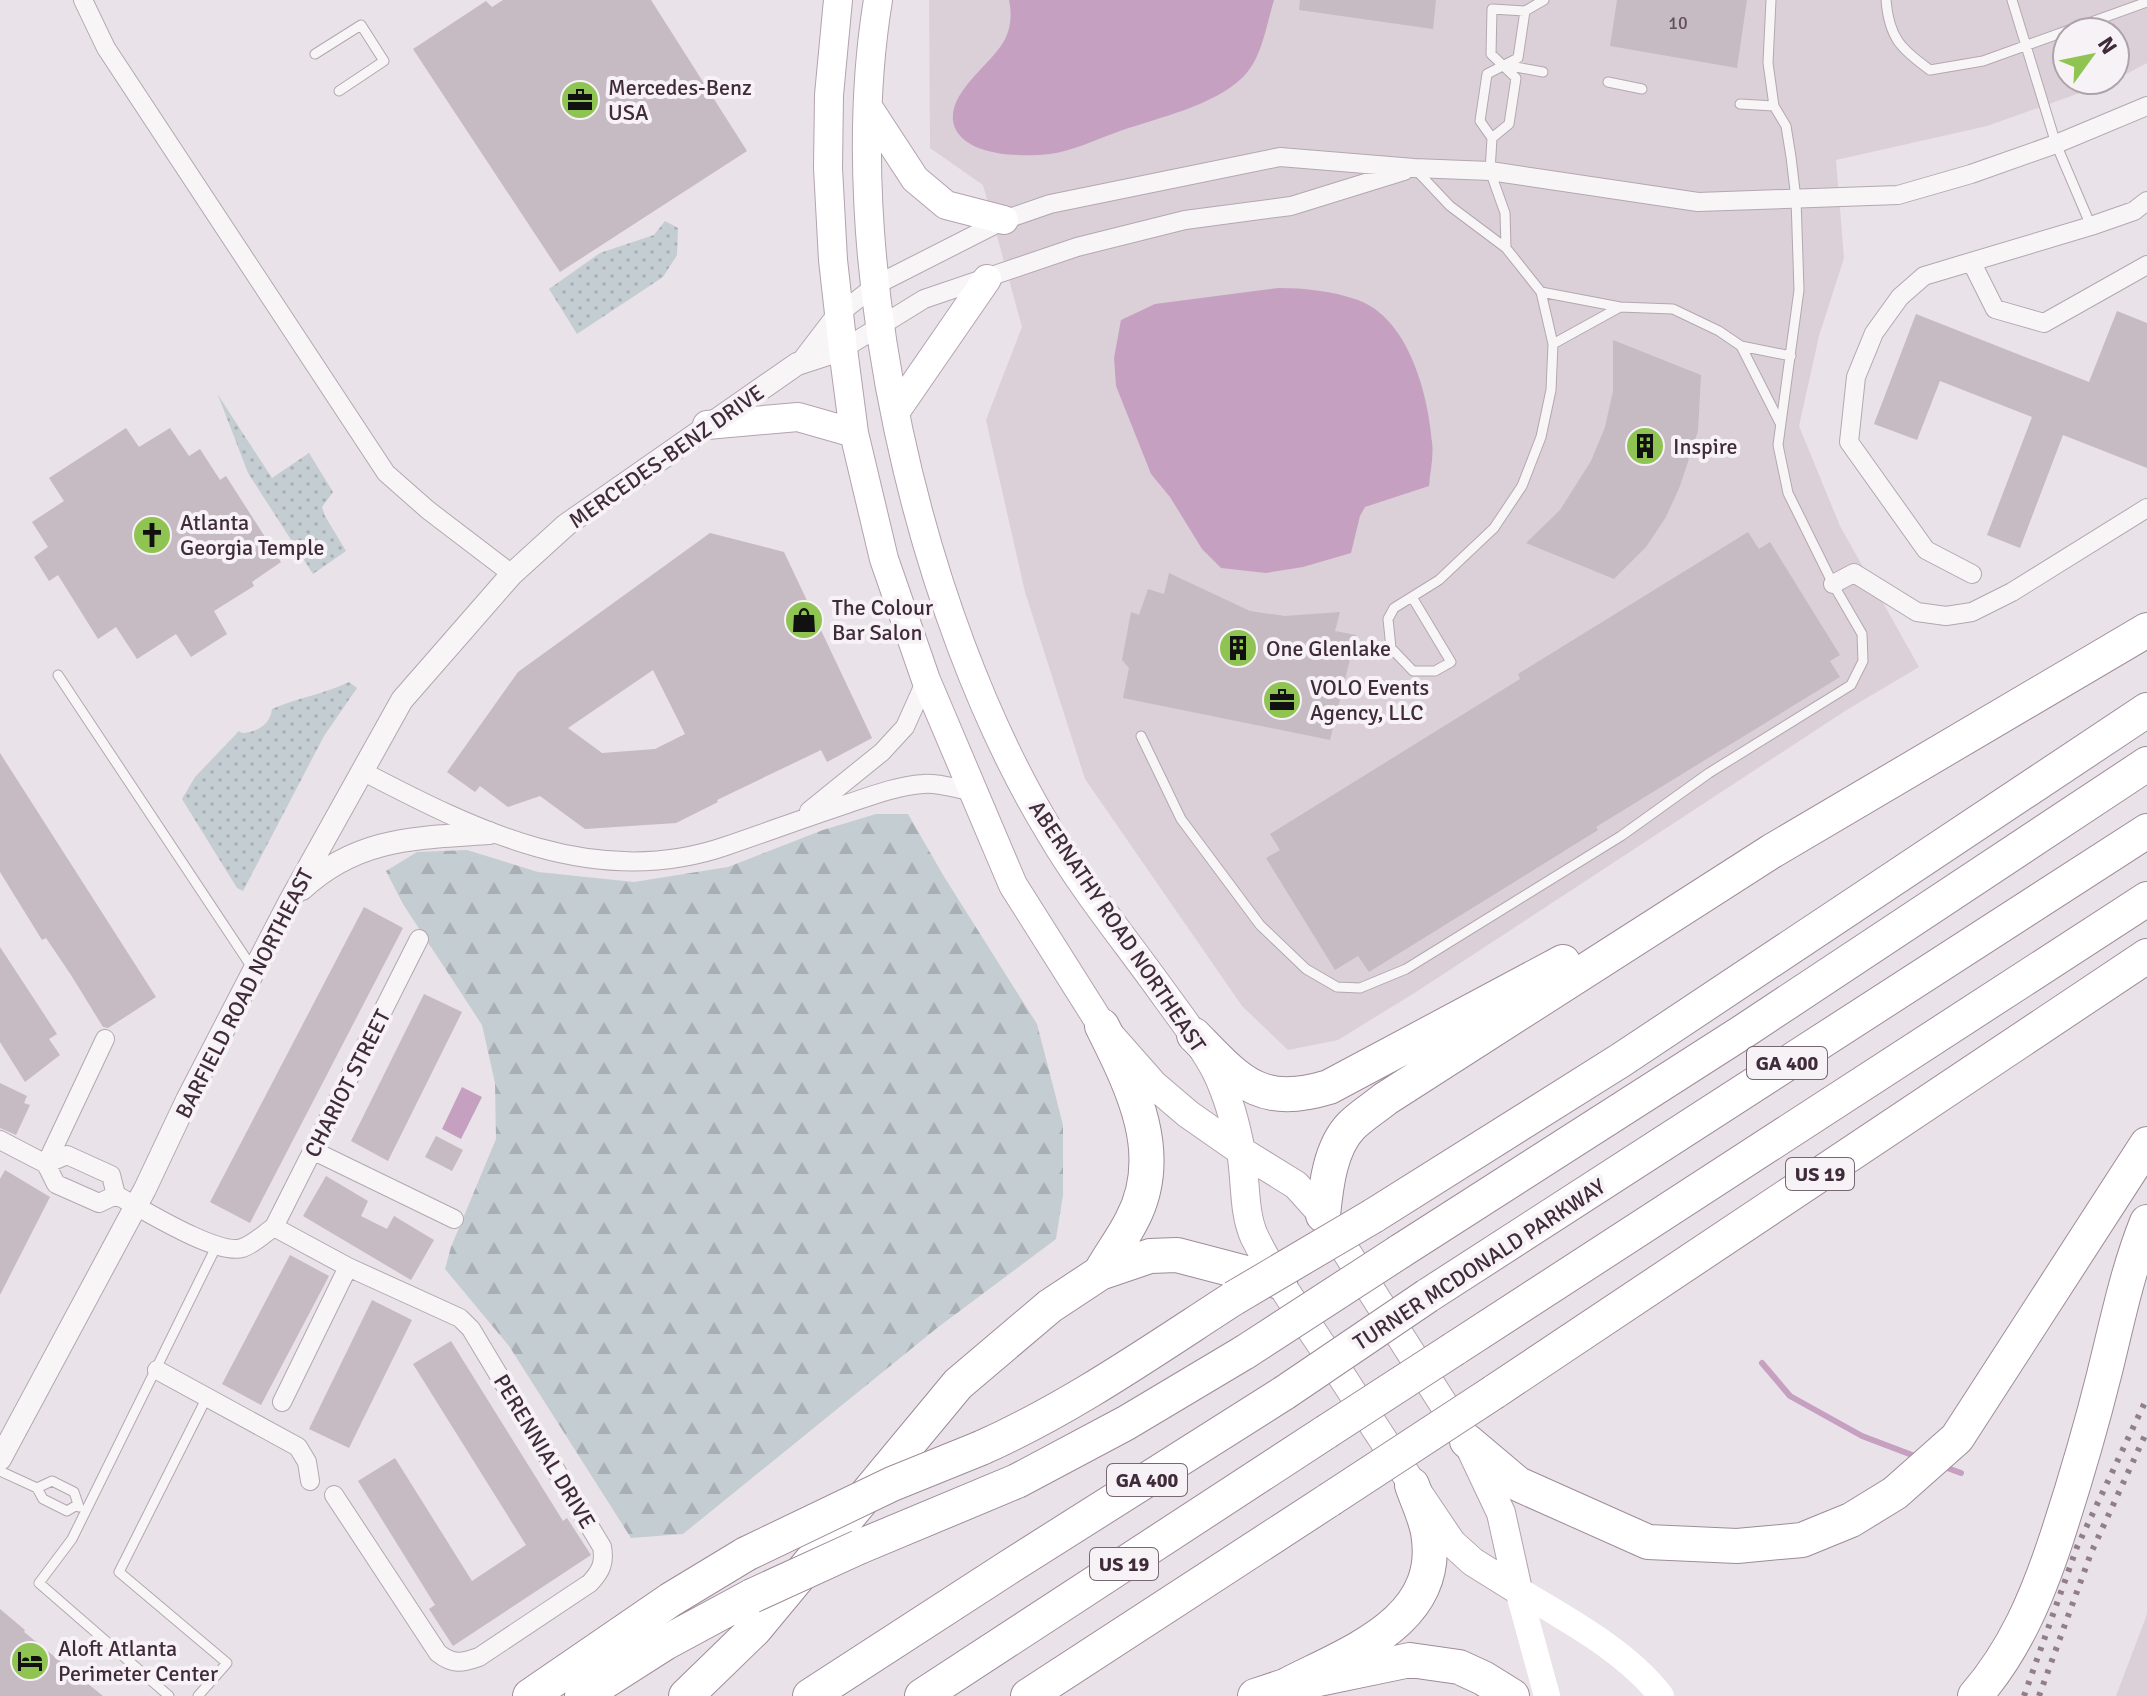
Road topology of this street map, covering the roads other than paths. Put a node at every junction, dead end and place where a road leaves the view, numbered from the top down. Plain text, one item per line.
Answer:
1 (83, 0) edge
2 (838, 0) edge
3 (878, 0) edge
4 (1544, 0) edge
5 (1771, 0) edge
6 (1886, 0) edge
7 (2012, 0) edge
8 (2147, 2) edge
9 (1525, 11) junction
10 (2027, 44) junction
11 (315, 54) dead end
12 (1502, 64) junction
13 (1543, 72) dead end
14 (1608, 82) dead end
15 (1642, 89) dead end
16 (339, 91) dead end
17 (1740, 104) dead end
18 (1774, 106) junction
19 (2147, 106) edge
20 (868, 107) junction
21 (1492, 138) junction
22 (2056, 144) junction
23 (1414, 168) junction
24 (1490, 171) junction
25 (1796, 199) junction
26 (2147, 201) edge
27 (1004, 220) junction
28 (2091, 226) junction
29 (1506, 248) junction
30 (1972, 263) junction
31 (2147, 265) edge
32 (987, 279) junction
33 (876, 285) junction
34 (1541, 292) junction
35 (1620, 307) junction
36 (839, 314) junction
37 (881, 324) junction
38 (1553, 344) junction
39 (1741, 346) junction
40 (843, 349) junction
41 (1791, 356) junction
42 (804, 360) junction
43 (896, 411) junction
44 (1780, 423) junction
45 (707, 425) junction
46 (854, 433) junction
47 (2147, 508) edge
48 (531, 556) joint
49 (512, 574) junction
50 (1972, 574) dead end
51 (1833, 584) junction
52 (1412, 597) junction
53 (2147, 630) edge
54 (58, 675) dead end
55 (926, 680) junction
56 (2147, 710) edge
57 (1141, 736) dead end
58 (2147, 764) edge
59 (362, 771) junction
60 (971, 791) junction
61 (797, 821) junction
62 (2147, 831) edge
63 (489, 833) junction
64 (1772, 851) junction
65 (2147, 899) edge
66 (290, 901) junction
67 (419, 939) dead end
68 (2147, 956) edge
69 (254, 970) junction
70 (1102, 1026) junction
71 (1194, 1035) junction
72 (105, 1039) dead end
73 (0, 1140) edge
74 (2147, 1144) edge
75 (314, 1151) junction
76 (1241, 1151) junction
77 (46, 1164) junction
78 (116, 1195) junction
79 (136, 1206) junction
80 (1323, 1215) junction
81 (454, 1219) dead end
82 (2147, 1222) edge
83 (274, 1227) junction
84 (216, 1247) junction
85 (348, 1267) junction
86 (1100, 1273) junction
87 (1280, 1282) junction
88 (157, 1370) junction
89 (207, 1397) junction
90 (282, 1402) dead end
91 (1326, 1432) joint
92 (1467, 1441) junction
93 (0, 1459) edge
94 (0, 1471) edge
95 (310, 1481) dead end
96 (1412, 1485) junction
97 (37, 1488) junction
98 (334, 1495) dead end
99 (81, 1508) junction
100 (1518, 1590) junction
101 (1270, 1691) edge
102 (169, 1696) edge
103 (198, 1696) edge
104 (530, 1696) edge
105 (582, 1696) edge
106 (686, 1696) edge
107 (810, 1696) edge
108 (922, 1696) edge
109 (1028, 1696) edge
110 (1512, 1696) edge
111 (1547, 1696) edge
112 (1661, 1696) edge
113 (1975, 1696) edge

1 - 49 street
2 - 36 main road
3 - 20 main road, ABERNATHY ROAD NORTHEAST
4 - 9 lane
5 - 18 lane
6 - 10 lane
7 - 10 lane
8 - 10 lane
9 - 12 lane
9 - 12 lane
10 - 22 lane
11 - 16 lane
12 - 13 lane
12 - 21 lane
12 - 21 lane
14 - 15 lane
17 - 18 lane
18 - 25 lane
19 - 22 street
20 - 27 main road
20 - 33 main road, ABERNATHY ROAD NORTHEAST
21 - 24 lane
22 - 25 street
22 - 28 lane
23 - 24 street
23 - 27 street
23 - 29 lane
23 - 32 street
24 - 25 street
24 - 29 lane
25 - 41 lane
26 - 28 street
27 - 33 street
28 - 30 street
29 - 34 lane
30 - 31 street
30 - 50 street
32 - 37 street
32 - 43 main road
33 - 36 street
33 - 37 main road, ABERNATHY ROAD NORTHEAST
34 - 35 lane
34 - 38 lane
35 - 38 lane
35 - 39 lane
36 - 40 main road
36 - 42 street, MERCEDES-BENZ DRIVE
37 - 40 street
37 - 43 main road, ABERNATHY ROAD NORTHEAST
38 - 52 lane
39 - 41 lane
39 - 44 lane
40 - 42 street, MERCEDES-BENZ DRIVE
40 - 46 main road
41 - 44 lane
42 - 45 street, MERCEDES-BENZ DRIVE
43 - 71 main road, ABERNATHY ROAD NORTHEAST
44 - 51 lane
45 - 46 main road
45 - 48 street, MERCEDES-BENZ DRIVE
46 - 55 main road
47 - 51 street
48 - 49 street, BARFIELD ROAD NORTHEAST
49 - 59 street, BARFIELD ROAD NORTHEAST
51 - 57 lane
52 - 52 lane
53 - 64 highway
54 - 69 lane
55 - 60 main road
55 - 61 street
56 - 104 highway, bridge
58 - 105 highway, bridge
59 - 63 street
59 - 66 street, BARFIELD ROAD NORTHEAST
60 - 61 street
60 - 70 main road
61 - 63 street
62 - 107 highway, TURNER MCDONALD PARKWAY / GA 400, bridge
63 - 66 street
64 - 71 highway
64 - 80 highway
65 - 91 highway, GA 400, bridge
66 - 69 street, BARFIELD ROAD NORTHEAST
67 - 75 street, CHARIOT STREET
68 - 109 highway, US 19, bridge
69 - 79 street, BARFIELD ROAD NORTHEAST
70 - 76 main road
70 - 86 highway
71 - 76 main road, ABERNATHY ROAD NORTHEAST
72 - 77 street
73 - 77 street
74 - 92 highway
75 - 81 street
75 - 83 street, CHARIOT STREET
76 - 80 main road
76 - 87 main road, ABERNATHY ROAD NORTHEAST
77 - 78 street
77 - 78 street
78 - 79 street
79 - 84 street
79 - 93 street, BARFIELD ROAD NORTHEAST
80 - 92 main road
82 - 113 highway
83 - 84 street
83 - 85 street, PERENNIAL DRIVE
84 - 88 lane
85 - 90 street
85 - 98 street, PERENNIAL DRIVE
86 - 87 highway
86 - 106 highway
87 - 96 main road, ABERNATHY ROAD NORTHEAST
88 - 89 street
88 - 99 lane
89 - 95 street
89 - 103 lane
91 - 108 highway, US 19
92 - 100 main road
94 - 97 lane
96 - 100 main road, ABERNATHY ROAD NORTHEAST
96 - 101 highway
97 - 99 lane
97 - 99 lane
99 - 102 lane
100 - 111 main road
100 - 112 main road, ABERNATHY ROAD NORTHEAST
101 - 110 highway

